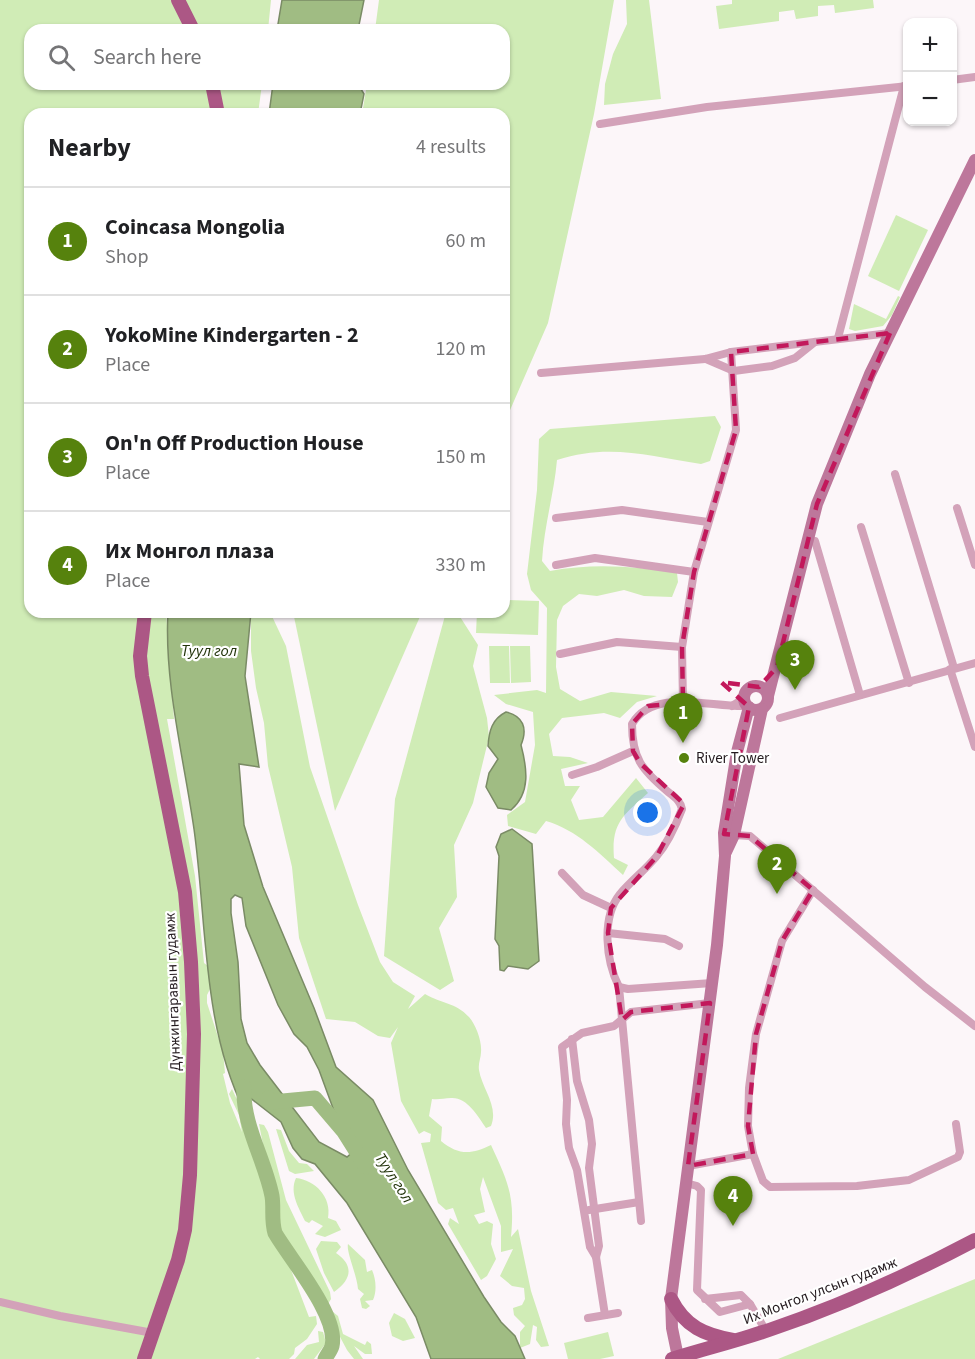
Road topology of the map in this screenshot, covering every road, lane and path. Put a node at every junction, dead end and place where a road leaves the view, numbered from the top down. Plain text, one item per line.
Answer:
1 (178, 0) edge
2 (190, 24) edge
3 (975, 77) edge
4 (957, 79) edge
5 (903, 86) edge
6 (214, 90) edge
7 (903, 97) edge
8 (217, 108) edge
9 (600, 124) dead end
10 (975, 160) edge
11 (890, 333) junction
12 (838, 338) junction
13 (815, 342) junction
14 (731, 352) junction
15 (705, 358) junction
16 (734, 371) junction
17 (541, 373) dead end
18 (895, 474) dead end
19 (957, 508) dead end
20 (556, 518) dead end
21 (708, 522) junction
22 (861, 527) dead end
23 (815, 541) dead end
24 (556, 565) dead end
25 (975, 566) edge
26 (694, 572) junction
27 (144, 618) edge
28 (682, 647) junction
29 (560, 654) dead end
30 (975, 663) edge
31 (952, 669) junction
32 (909, 683) junction
33 (763, 691) junction
34 (860, 695) junction
35 (683, 703) junction
36 (751, 705) junction
37 (780, 717) dead end
38 (975, 747) edge
39 (633, 751) junction
40 (572, 775) dead end
41 (734, 835) junction
42 (725, 856) junction
43 (562, 873) dead end
44 (813, 890) junction
45 (611, 908) junction
46 (608, 933) junction
47 (679, 946) dead end
48 (712, 983) junction
49 (619, 987) junction
50 (710, 1003) junction
51 (622, 1020) junction
52 (975, 1026) edge
53 (572, 1039) junction
54 (956, 1124) dead end
55 (753, 1154) junction
56 (688, 1166) junction
57 (686, 1183) junction
58 (639, 1202) junction
59 (594, 1209) junction
60 (583, 1211) junction
61 (642, 1221) dead end
62 (975, 1240) edge
63 (596, 1257) junction
64 (671, 1299) junction
65 (705, 1299) junction
66 (0, 1302) edge
67 (750, 1304) junction
68 (618, 1313) dead end
69 (605, 1315) junction
70 (588, 1318) dead end
71 (766, 1331) junction
72 (153, 1333) junction
73 (735, 1341) junction
74 (675, 1358) edge
75 (144, 1359) edge

1 - 2 main road
3 - 4 street
5 - 9 street
6 - 8 main road
7 - 12 street
10 - 11 street
11 - 12 street
11 - 33 street
12 - 13 street
13 - 14 street
13 - 16 street
14 - 15 street
14 - 16 street
15 - 16 street
15 - 17 street
16 - 21 street
18 - 31 street
19 - 25 street
20 - 21 street
21 - 26 street
22 - 32 street
23 - 34 street
24 - 26 street
26 - 28 street
27 - 72 main road, Дүнжингаравын гудамж
28 - 29 street
28 - 35 street
30 - 31 street
31 - 32 street
31 - 38 street
32 - 34 street
33 - 36 street
33 - 36 street
34 - 37 street
35 - 36 street
35 - 39 street
36 - 41 street
36 - 42 street
39 - 40 street
39 - 45 street
41 - 42 street
41 - 44 street
42 - 48 street
43 - 45 street
44 - 52 street
44 - 55 street
45 - 46 street
46 - 47 street
46 - 49 street
48 - 49 street
48 - 50 street
49 - 51 street
50 - 51 street
50 - 56 street
51 - 53 street
51 - 58 street
53 - 59 street
53 - 60 street
54 - 55 street
55 - 56 street
56 - 57 street
57 - 64 street
57 - 65 street
58 - 59 street
58 - 61 street
59 - 60 street
59 - 63 street
60 - 63 street
62 - 71 main road, Их Монгол улсын гудамж
63 - 69 street
64 - 73 main road
64 - 74 street
65 - 67 street
65 - 67 street
66 - 72 street
67 - 71 street
68 - 69 street
69 - 70 street
71 - 73 main road, Их Монгол улсын гудамж
72 - 75 main road, Дүнжингаравын гудамж
73 - 74 main road, Их Монгол улсын гудамж

